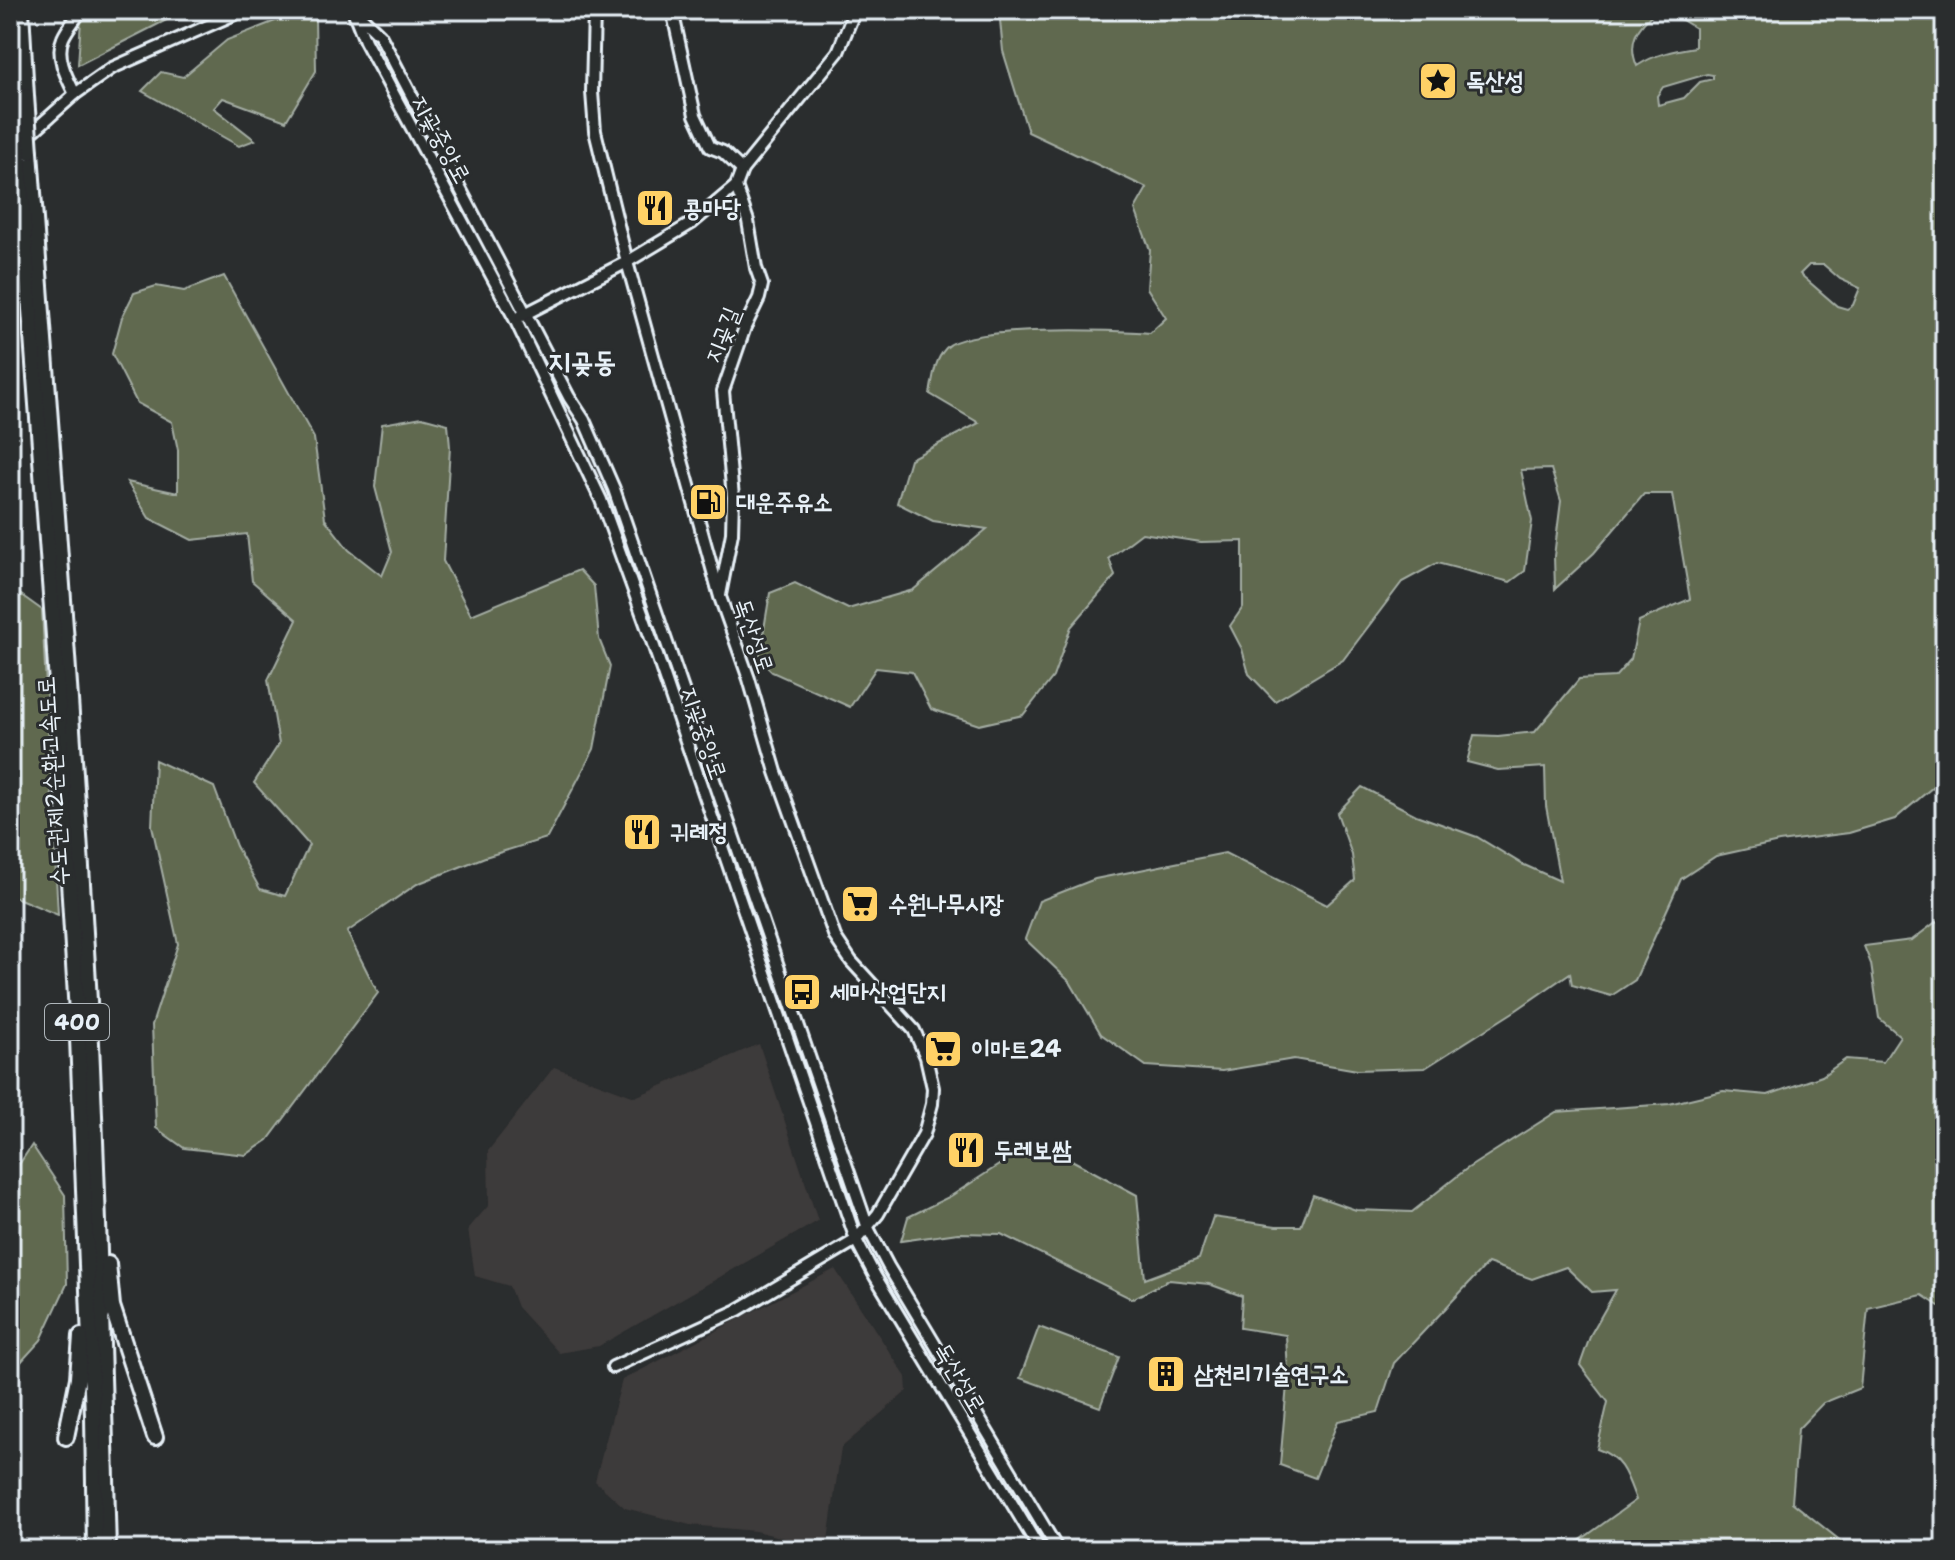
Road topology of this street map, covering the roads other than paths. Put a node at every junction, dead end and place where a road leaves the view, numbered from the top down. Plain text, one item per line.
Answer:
1 (21, 10) edge
2 (81, 10) edge
3 (244, 10) edge
4 (353, 10) edge
5 (594, 10) edge
6 (672, 10) edge
7 (855, 10) edge
8 (10, 39) edge
9 (75, 94) junction
10 (20, 97) junction
11 (20, 154) edge
12 (742, 170) junction
13 (736, 186) junction
14 (627, 262) junction
15 (527, 313) junction
16 (515, 319) junction
17 (47, 471) junction
18 (720, 597) junction
19 (88, 1120) junction
20 (868, 1228) junction
21 (856, 1240) junction
22 (613, 1367) dead end
23 (66, 1437) dead end
24 (155, 1437) dead end
25 (95, 1550) edge
26 (108, 1550) edge
27 (1040, 1550) edge
28 (1058, 1550) edge

1 - 10 highway, 수도권제2순환고속도로 / 400
2 - 9 street
3 - 9 street
4 - 15 street, 지곶중앙로
4 - 16 street, 지곶중앙로
5 - 14 street, 독산성로
6 - 12 street
7 - 12 street
8 - 10 highway, 수도권제2순환고속도로 / 400
9 - 11 street
10 - 11 highway, 수도권제2순환고속도로 / 400, bridge
11 - 17 highway, 수도권제2순환고속도로 / 400
12 - 13 street
13 - 14 street
13 - 18 street, 지곶길
14 - 15 street
14 - 18 street, 독산성로
15 - 16 street
15 - 20 street, 지곶중앙로
16 - 21 street, 지곶중앙로
17 - 19 highway, 수도권제2순환고속도로 / 400
17 - 19 highway, 수도권제2순환고속도로 / 400
18 - 20 street, 독산성로
19 - 23 highway
19 - 24 highway
19 - 25 highway, 수도권제2순환고속도로 / 400
19 - 26 highway, 수도권제2순환고속도로 / 400
20 - 21 street, 독산성로
20 - 28 street, 독산성로
21 - 22 street
21 - 27 street, 독산성로

